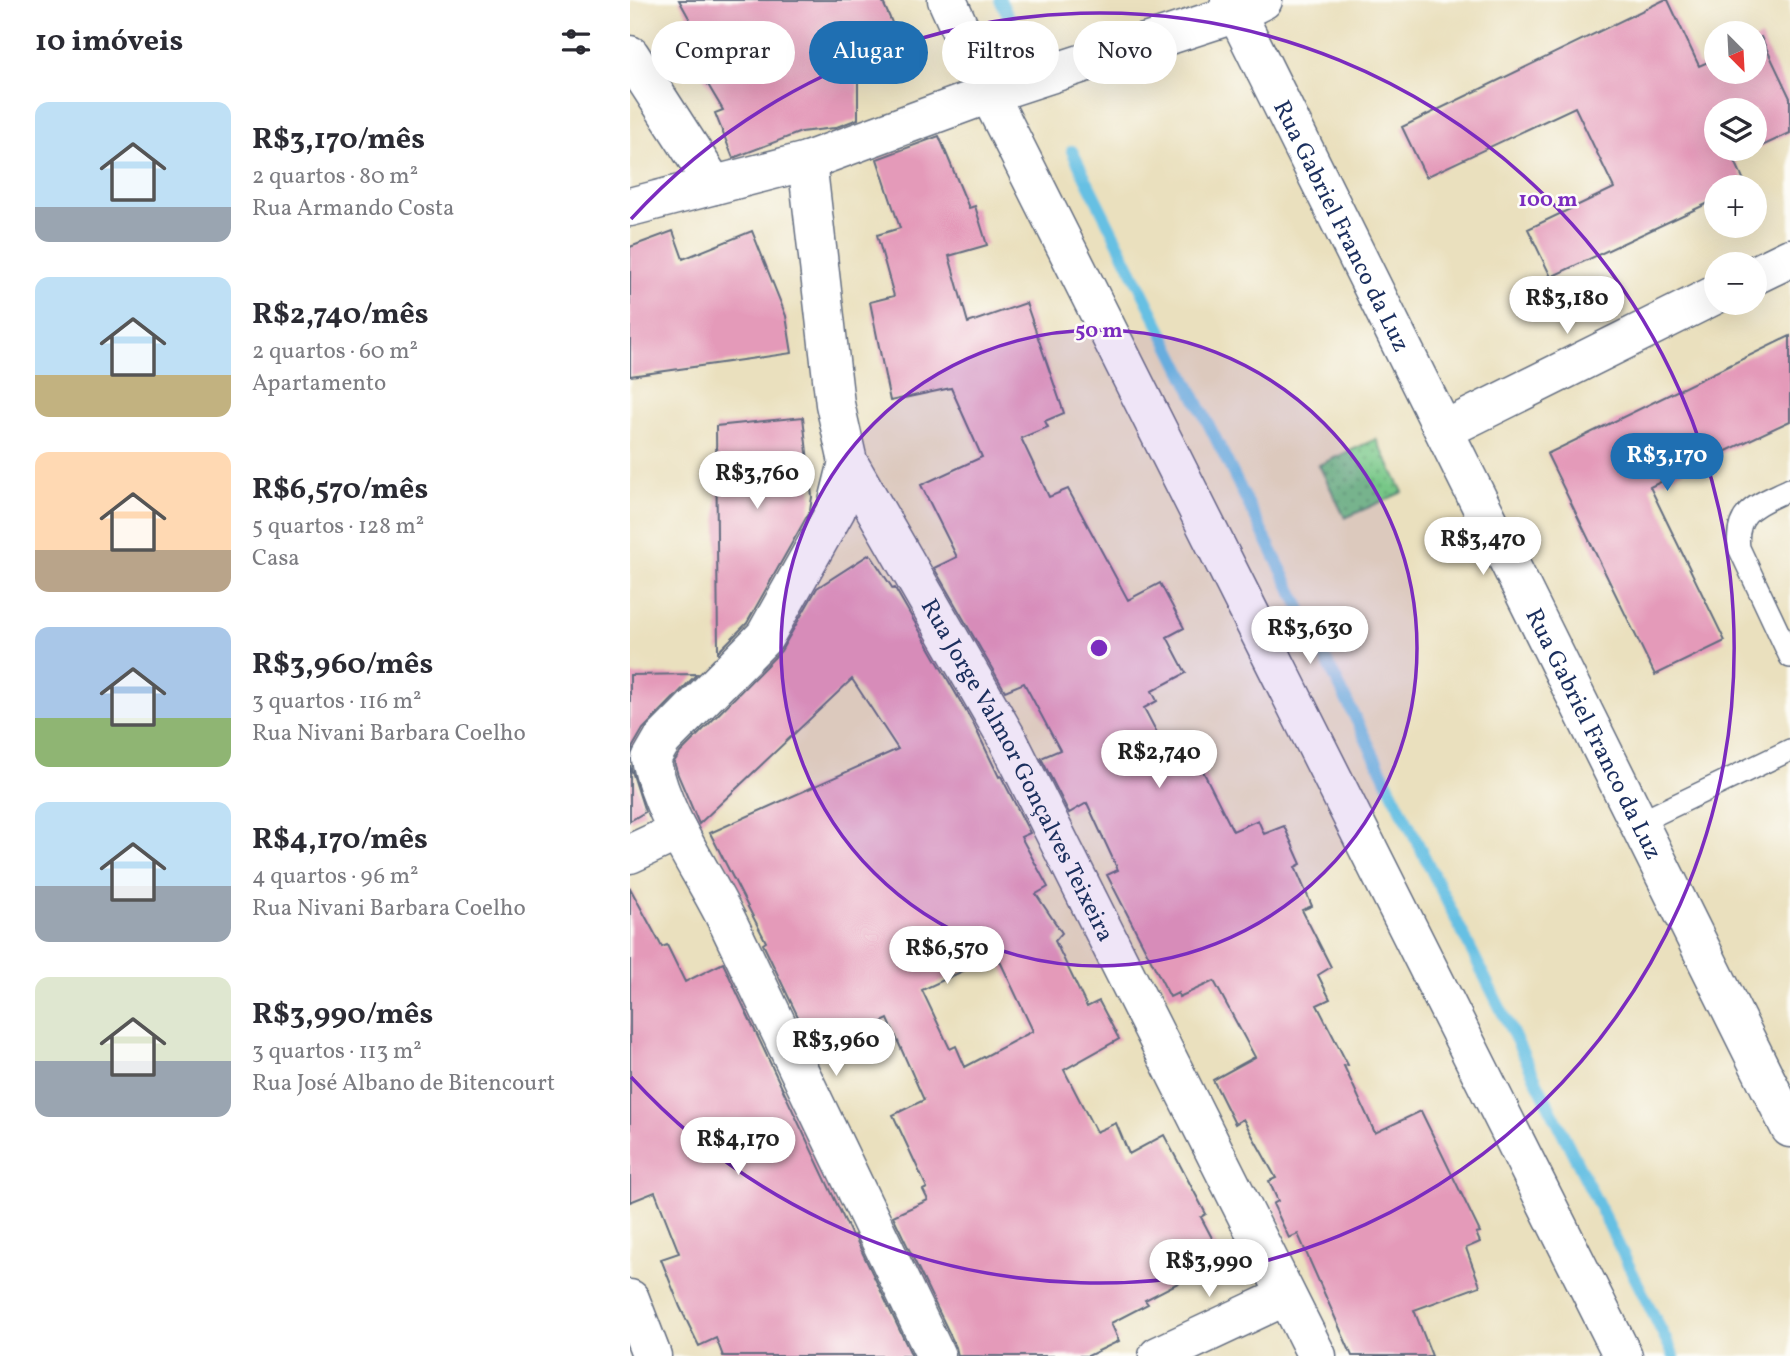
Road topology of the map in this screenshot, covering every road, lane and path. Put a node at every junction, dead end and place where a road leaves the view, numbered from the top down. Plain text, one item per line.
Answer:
1 (947, 0) edge
2 (1243, 4) edge
3 (630, 55) edge
4 (989, 94) junction
5 (807, 161) junction
6 (714, 185) junction
7 (630, 207) edge
8 (1790, 258) edge
9 (1767, 269) edge
10 (1704, 300) edge
11 (1444, 430) junction
12 (848, 462) junction
13 (1790, 489) edge
14 (1790, 657) edge
15 (1790, 750) edge
16 (1639, 823) junction
17 (677, 832) junction
18 (630, 854) edge
19 (1790, 1128) edge
20 (1286, 1296) junction
21 (630, 1299) edge
22 (652, 1356) edge
23 (936, 1356) edge
24 (1158, 1356) edge
25 (1317, 1356) edge
26 (1623, 1356) edge

1 - 4 street
2 - 4 street
2 - 11 street, Rua Gabriel Franco da Luz
3 - 6 street
4 - 5 street
4 - 26 street
5 - 6 street
5 - 12 street, Rua Jorge Valmor Gonçalves Teixeira
6 - 7 street
8 - 9 street
10 - 11 street
11 - 16 street, Rua Gabriel Franco da Luz
12 - 17 street
12 - 20 street, Rua Jorge Valmor Gonçalves Teixeira
13 - 14 lane
15 - 16 lane
16 - 19 street, Rua Gabriel Franco da Luz
17 - 18 street
17 - 23 street
20 - 24 street
20 - 25 street, Rua Jorge Valmor Gonçalves Teixeira
21 - 22 street

